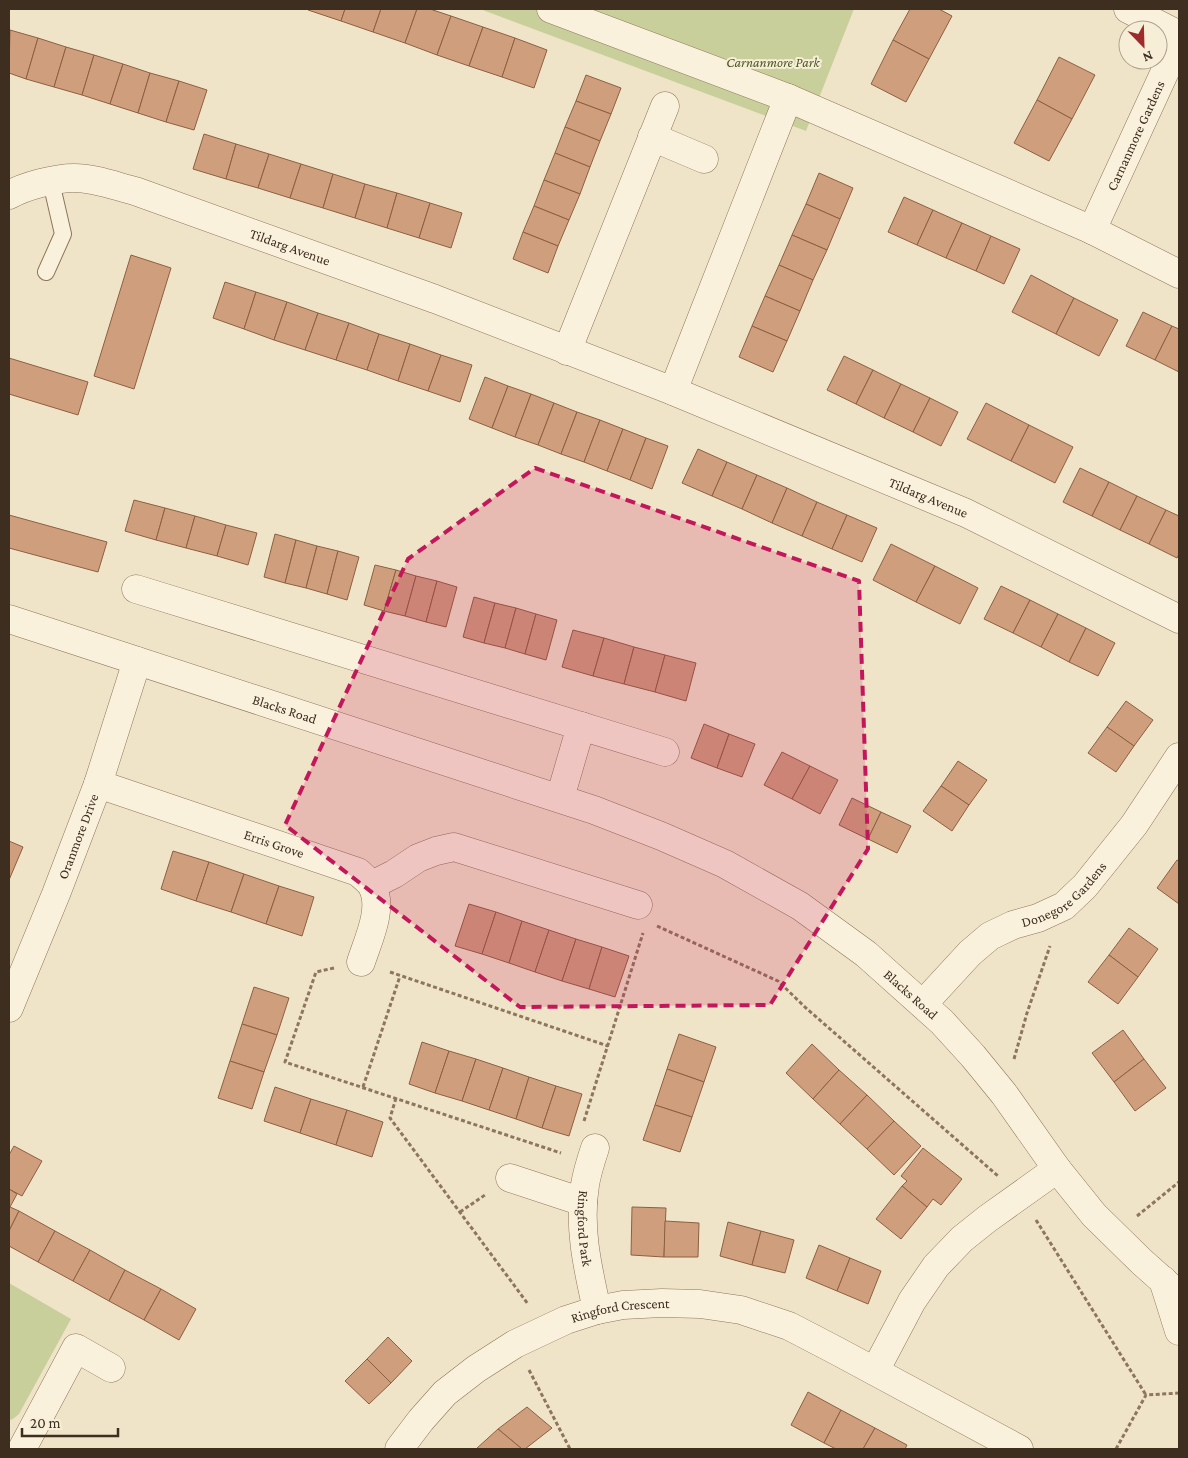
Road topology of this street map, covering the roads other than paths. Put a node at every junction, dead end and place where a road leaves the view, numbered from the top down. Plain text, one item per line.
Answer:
1 (552, 9) edge
2 (1128, 9) edge
3 (1179, 35) edge
4 (1179, 41) edge
5 (788, 98) junction
6 (665, 106) dead end
7 (652, 138) junction
8 (704, 160) dead end
9 (51, 182) junction
10 (9, 195) edge
11 (1092, 230) junction
12 (46, 272) dead end
13 (1179, 274) edge
14 (567, 351) junction
15 (673, 391) junction
16 (136, 589) dead end
17 (9, 619) edge
18 (1179, 619) edge
19 (138, 662) junction
20 (581, 726) junction
21 (665, 752) dead end
22 (1179, 757) edge
23 (98, 784) junction
24 (560, 798) junction
25 (372, 885) junction
26 (642, 913) road end
27 (361, 962) road end
28 (923, 1004) junction
29 (9, 1008) edge
30 (589, 1136) road end
31 (1056, 1169) junction
32 (510, 1178) dead end
33 (583, 1202) junction
34 (1174, 1287) edge
35 (597, 1310) junction
36 (1179, 1331) edge
37 (111, 1368) dead end
38 (875, 1371) junction
39 (22, 1449) edge
40 (399, 1449) edge
41 (1019, 1449) edge

1 - 5 street
2 - 3 street
4 - 11 street, Carnanmore Gardens
5 - 11 street
5 - 15 street
6 - 7 street
7 - 8 street
7 - 14 street
9 - 10 street, Tildarg Avenue
9 - 12 lane
9 - 14 street, Tildarg Avenue
11 - 13 street
14 - 15 street, Tildarg Avenue
15 - 18 street, Tildarg Avenue
16 - 20 street
17 - 19 street, Blacks Road
19 - 23 street, Oranmore Drive
19 - 24 street, Blacks Road
20 - 21 street
20 - 24 street
22 - 28 street, Donegore Gardens
23 - 25 street, Erris Grove
23 - 29 street, Oranmore Drive
24 - 28 street, Blacks Road
25 - 26 street
25 - 27 street
28 - 31 street, Blacks Road
30 - 33 street, Ringford Park
31 - 34 street, Blacks Road
31 - 38 street
32 - 33 street
33 - 35 street, Ringford Park
34 - 36 street
35 - 38 street, Ringford Crescent
35 - 40 street, Ringford Crescent
37 - 39 street
38 - 41 street, Ringford Crescent

